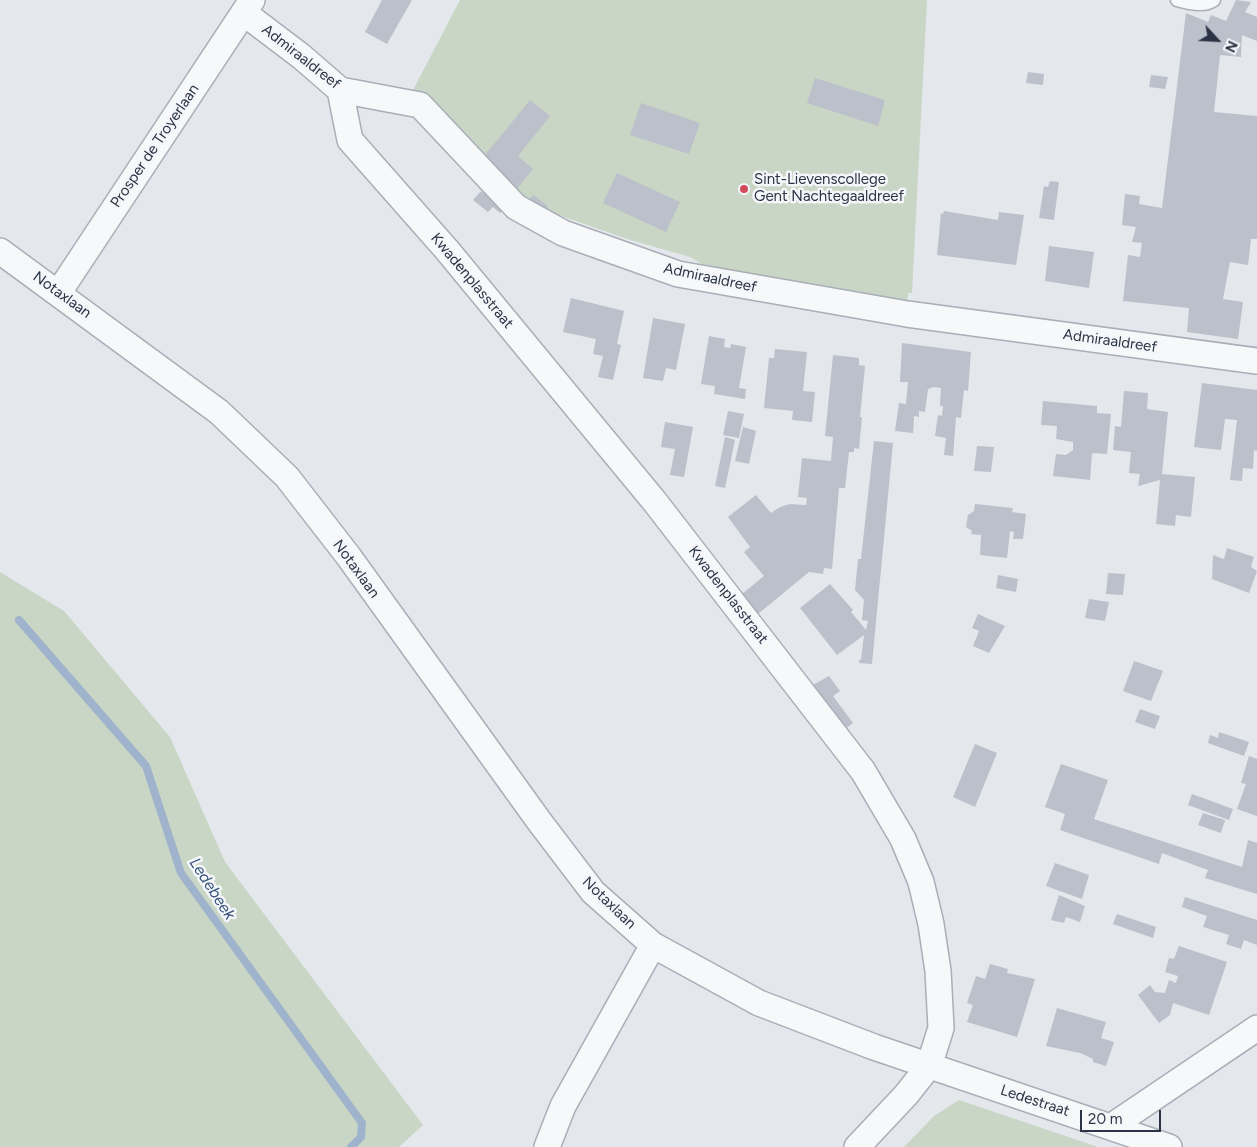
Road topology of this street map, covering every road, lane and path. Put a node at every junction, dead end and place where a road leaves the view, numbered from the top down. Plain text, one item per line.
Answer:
1 (1177, 0) edge
2 (1214, 0) edge
3 (248, 6) edge
4 (340, 90) junction
5 (0, 251) edge
6 (59, 292) junction
7 (1257, 361) edge
8 (653, 945) junction
9 (1257, 1028) edge
10 (929, 1066) junction
11 (1112, 1126) junction
12 (547, 1147) edge
13 (857, 1147) edge
14 (1169, 1147) edge

1 - 2 lane
3 - 4 street, Admiraaldreef
3 - 6 street, Prosper de Troyerlaan
4 - 7 street, Admiraaldreef
4 - 10 street, Kwadenplasstraat
5 - 6 street, Notaxlaan
6 - 8 street, Notaxlaan
8 - 10 street, Notaxlaan
8 - 12 street
9 - 11 street
10 - 11 street, Ledestraat
10 - 13 street, Kwadenplasstraat
11 - 14 street, Ledestraat

